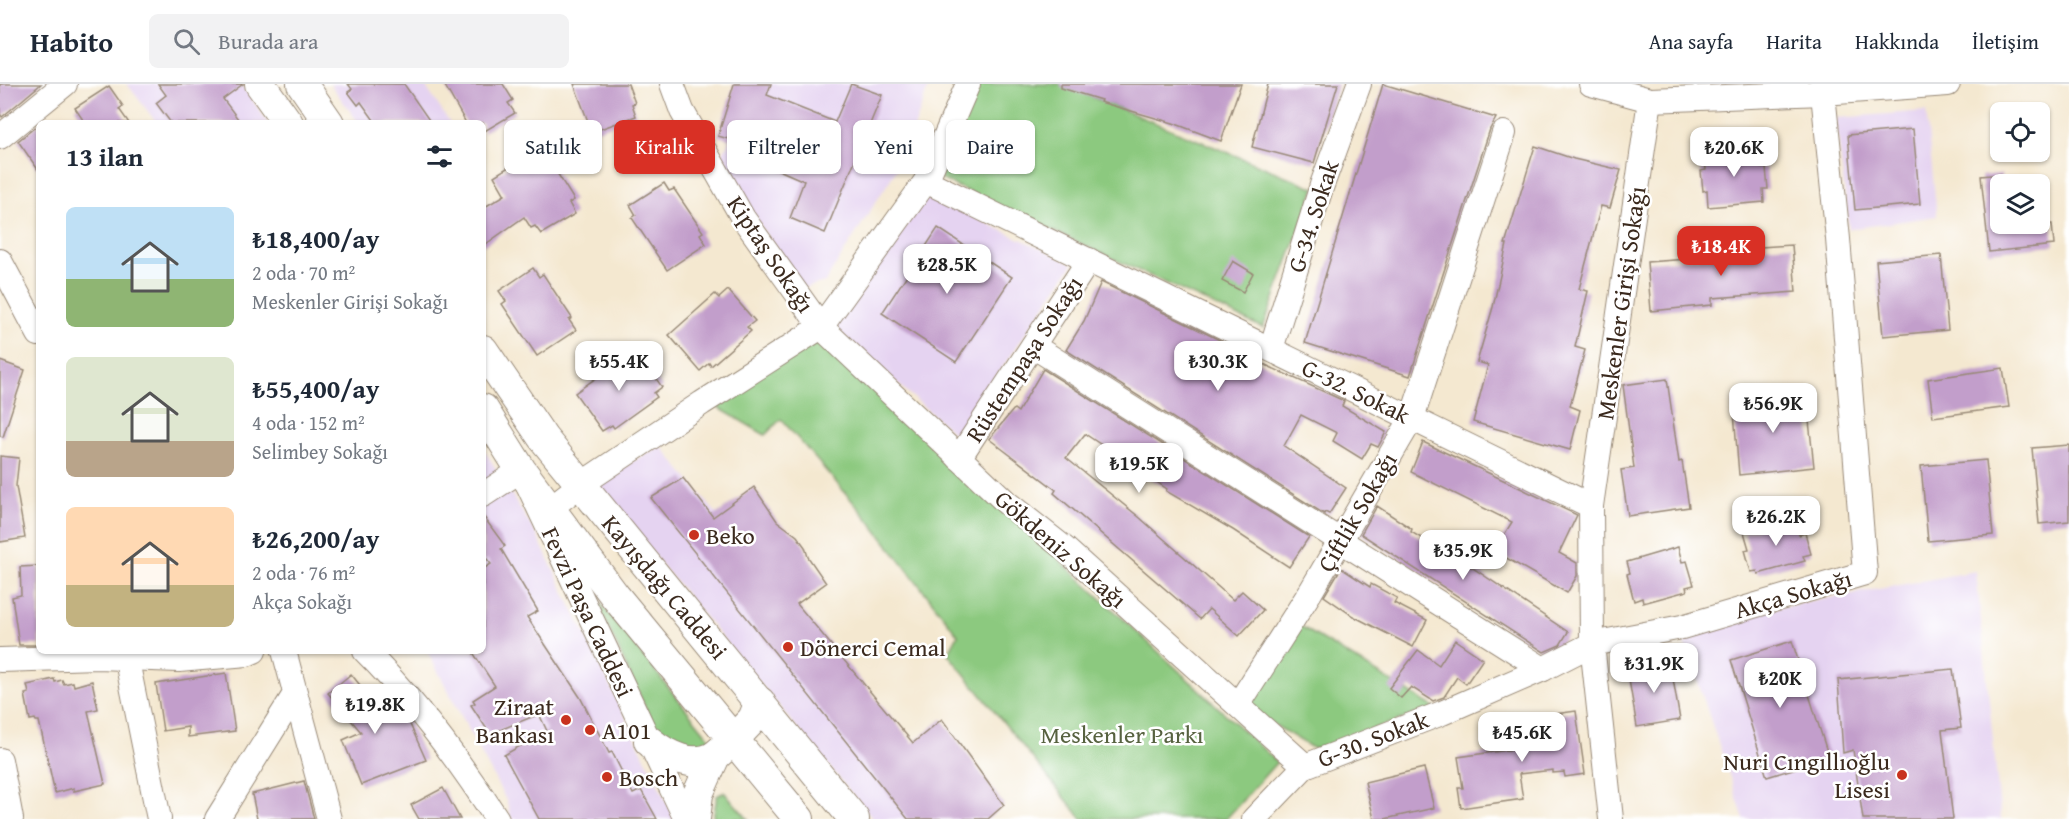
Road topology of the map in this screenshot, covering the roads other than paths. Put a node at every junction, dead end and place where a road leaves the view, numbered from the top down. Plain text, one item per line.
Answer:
1 (65, 84) edge
2 (260, 84) edge
3 (302, 84) edge
4 (672, 84) edge
5 (968, 84) edge
6 (1359, 84) edge
7 (1591, 84) edge
8 (1948, 84) edge
9 (1823, 89) edge
10 (1650, 100) junction
11 (44, 116) edge
12 (286, 120) edge
13 (327, 120) edge
14 (1504, 133) dead end
15 (0, 137) edge
16 (926, 181) junction
17 (1089, 260) junction
18 (0, 261) edge
19 (36, 327) edge
20 (821, 327) junction
21 (1033, 346) junction
22 (1271, 349) junction
23 (486, 354) edge
24 (486, 414) edge
25 (1412, 418) junction
26 (959, 458) junction
27 (521, 470) junction
28 (580, 484) junction
29 (486, 493) edge
30 (1591, 506) junction
31 (549, 508) junction
32 (1339, 541) junction
33 (1592, 644) junction
34 (125, 654) edge
35 (247, 654) edge
36 (285, 654) edge
37 (368, 654) edge
38 (0, 660) edge
39 (1543, 669) junction
40 (296, 694) junction
41 (760, 702) junction
42 (1238, 705) junction
43 (649, 741) junction
44 (724, 748) junction
45 (0, 760) edge
46 (1305, 766) junction
47 (1261, 817) edge
48 (12, 819) edge
49 (159, 819) edge
50 (217, 819) edge
51 (329, 819) edge
52 (496, 819) edge
53 (686, 819) edge
54 (695, 819) edge
55 (799, 819) edge
56 (854, 819) edge
57 (1611, 819) edge

1 - 11 street
2 - 12 main road
3 - 13 main road
4 - 20 street, Kiptaş Sokağı
5 - 16 street
6 - 22 street, G-34. Sokak
7 - 10 street
8 - 9 street
9 - 10 street
9 - 33 street, Akça Sokağı
10 - 30 street, Meskenler Girişi Sokağı
11 - 15 street
14 - 25 street, Çiftlik Sokağı
16 - 17 street, G-32. Sokak
16 - 20 street
17 - 21 street, Rüstempaşa Sokağı
17 - 22 street, G-32. Sokak
18 - 19 street
20 - 26 street, Gökdeniz Sokağı
20 - 28 street
21 - 26 street, Rüstempaşa Sokağı
21 - 32 street
22 - 25 street, G-32. Sokak
23 - 28 main road, Kayışdağı Caddesi
24 - 27 main road, Kayışdağı Caddesi
25 - 30 street, G-32. Sokak
25 - 32 street, Çiftlik Sokağı
26 - 42 street, Gökdeniz Sokağı
27 - 29 street
27 - 31 main road, Kayışdağı Caddesi
27 - 43 street, Fevzi Paşa Caddesi
28 - 31 street
28 - 41 main road, Kayışdağı Caddesi
30 - 33 street, Meskenler Girişi Sokağı
31 - 44 main road, Kayışdağı Caddesi
32 - 39 street
32 - 42 street, Çiftlik Sokağı
33 - 39 street
33 - 57 street, Meskenler Girişi Sokağı
34 - 35 street
34 - 38 street
34 - 49 street
36 - 40 street
37 - 52 street
39 - 46 street, G-30. Sokak
40 - 50 street
40 - 51 street
41 - 44 main road
41 - 56 main road, Kayışdağı Caddesi
42 - 46 street, Gökdeniz Sokağı
43 - 44 main road
43 - 53 street, Fevzi Paşa Caddesi
44 - 54 main road
44 - 55 main road, Kayışdağı Caddesi
45 - 48 street
46 - 47 street

